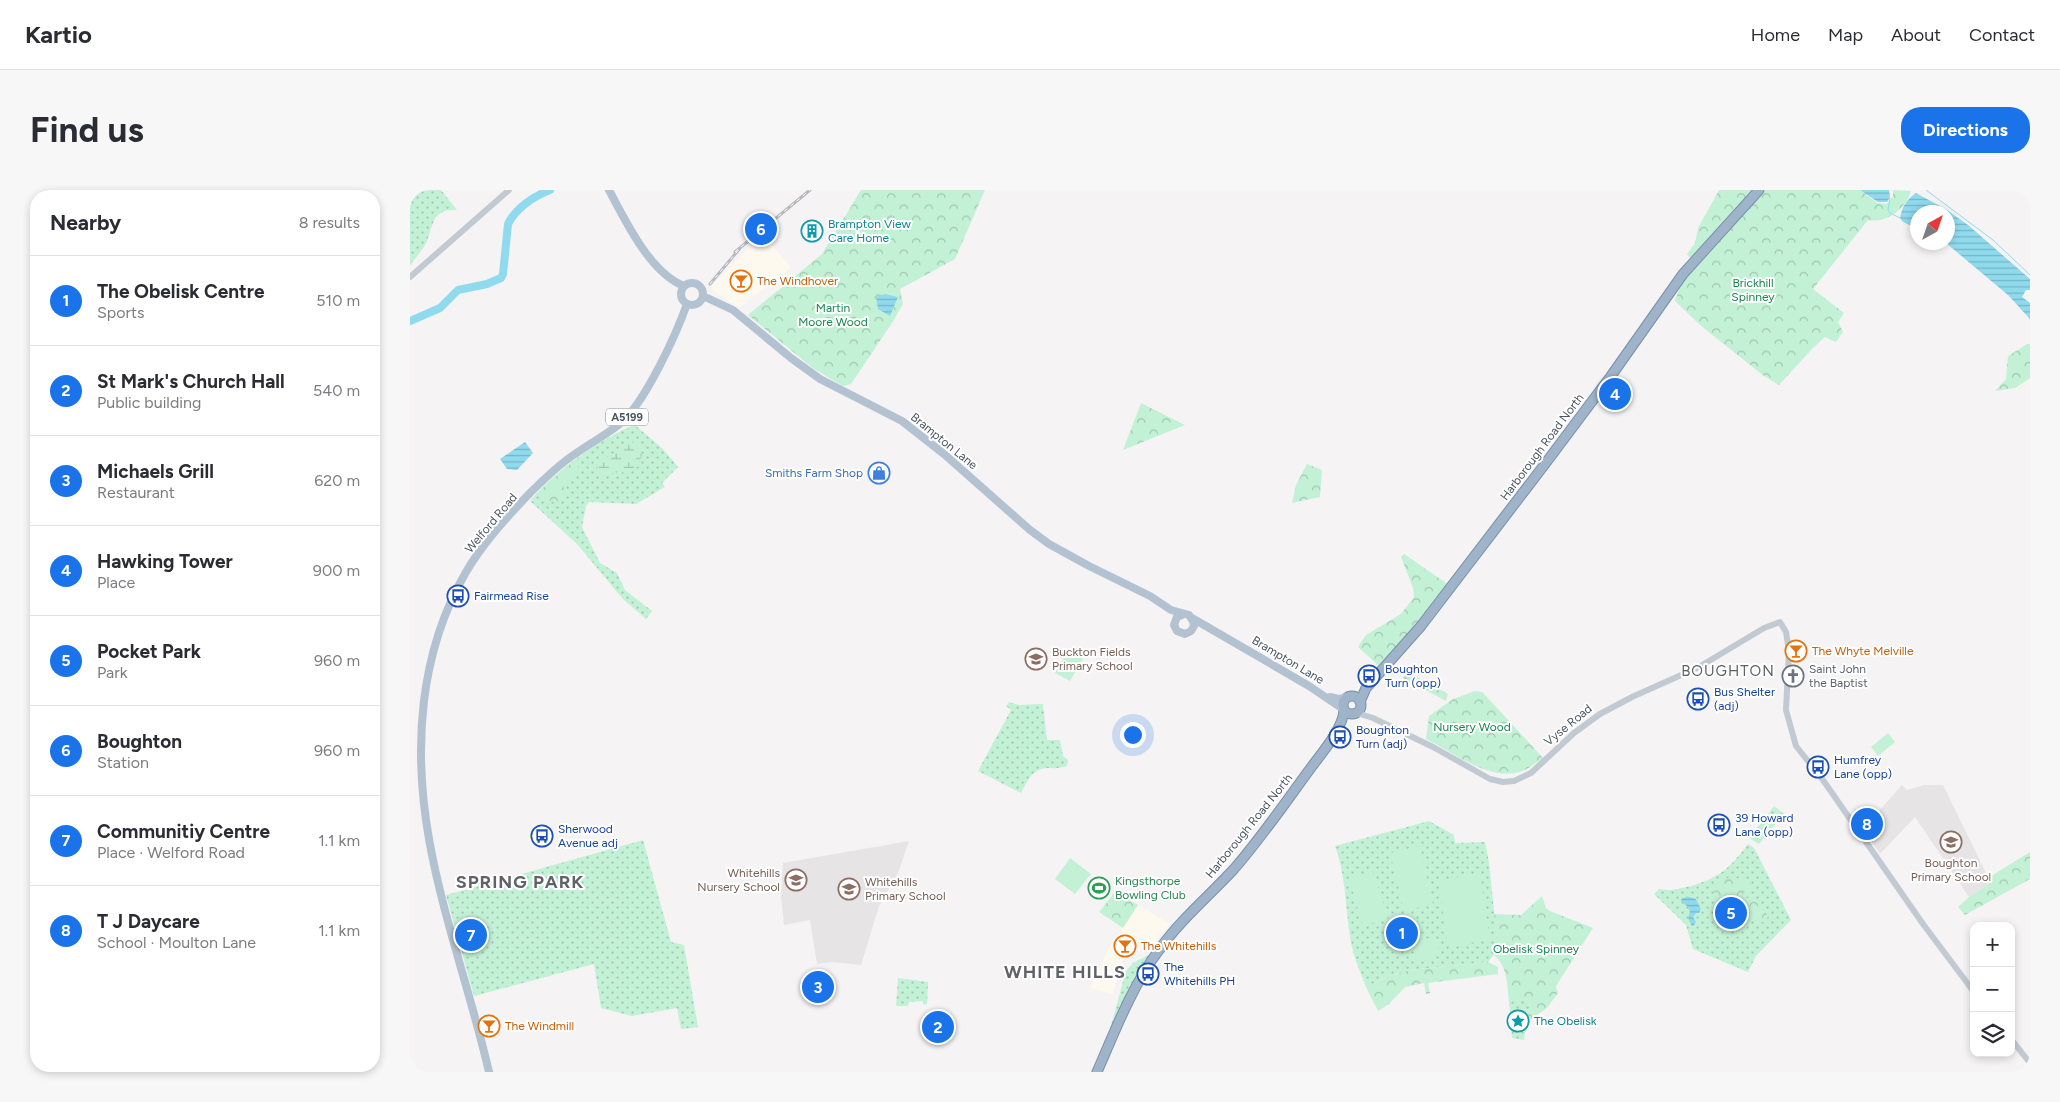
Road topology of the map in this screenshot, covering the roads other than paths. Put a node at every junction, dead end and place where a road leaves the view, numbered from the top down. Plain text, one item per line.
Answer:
1 (509, 190) edge
2 (609, 190) edge
3 (1759, 190) edge
4 (410, 277) edge
5 (682, 288) junction
6 (703, 296) junction
7 (687, 304) junction
8 (1167, 608) junction
9 (1184, 614) junction
10 (1192, 618) junction
11 (1174, 625) junction
12 (1212, 630) junction
13 (1191, 631) junction
14 (1381, 672) junction
15 (1326, 696) junction
16 (1347, 697) junction
17 (1358, 708) junction
18 (1344, 709) junction
19 (1326, 747) junction
20 (1970, 987) edge
21 (2015, 1044) edge
22 (2030, 1063) edge
23 (489, 1072) edge
24 (1097, 1072) edge

1 - 4 street
2 - 5 main road
3 - 14 highway, Harborough Road North
5 - 6 main road
5 - 7 main road
6 - 7 main road
6 - 8 main road, Brampton Lane
7 - 23 main road, Welford Road / A5199
8 - 9 main road, Brampton Lane
8 - 11 main road
9 - 10 main road, Brampton Lane
9 - 11 main road
10 - 12 main road, Brampton Lane
10 - 13 main road
11 - 13 main road
12 - 13 main road
12 - 15 main road, Brampton Lane
14 - 16 highway
14 - 17 highway
15 - 16 main road
15 - 18 main road, Brampton Lane
16 - 17 highway
16 - 18 highway
17 - 18 highway
17 - 19 highway
17 - 20 street, Vyse Road
18 - 19 highway
19 - 24 highway, Harborough Road North
21 - 22 street

